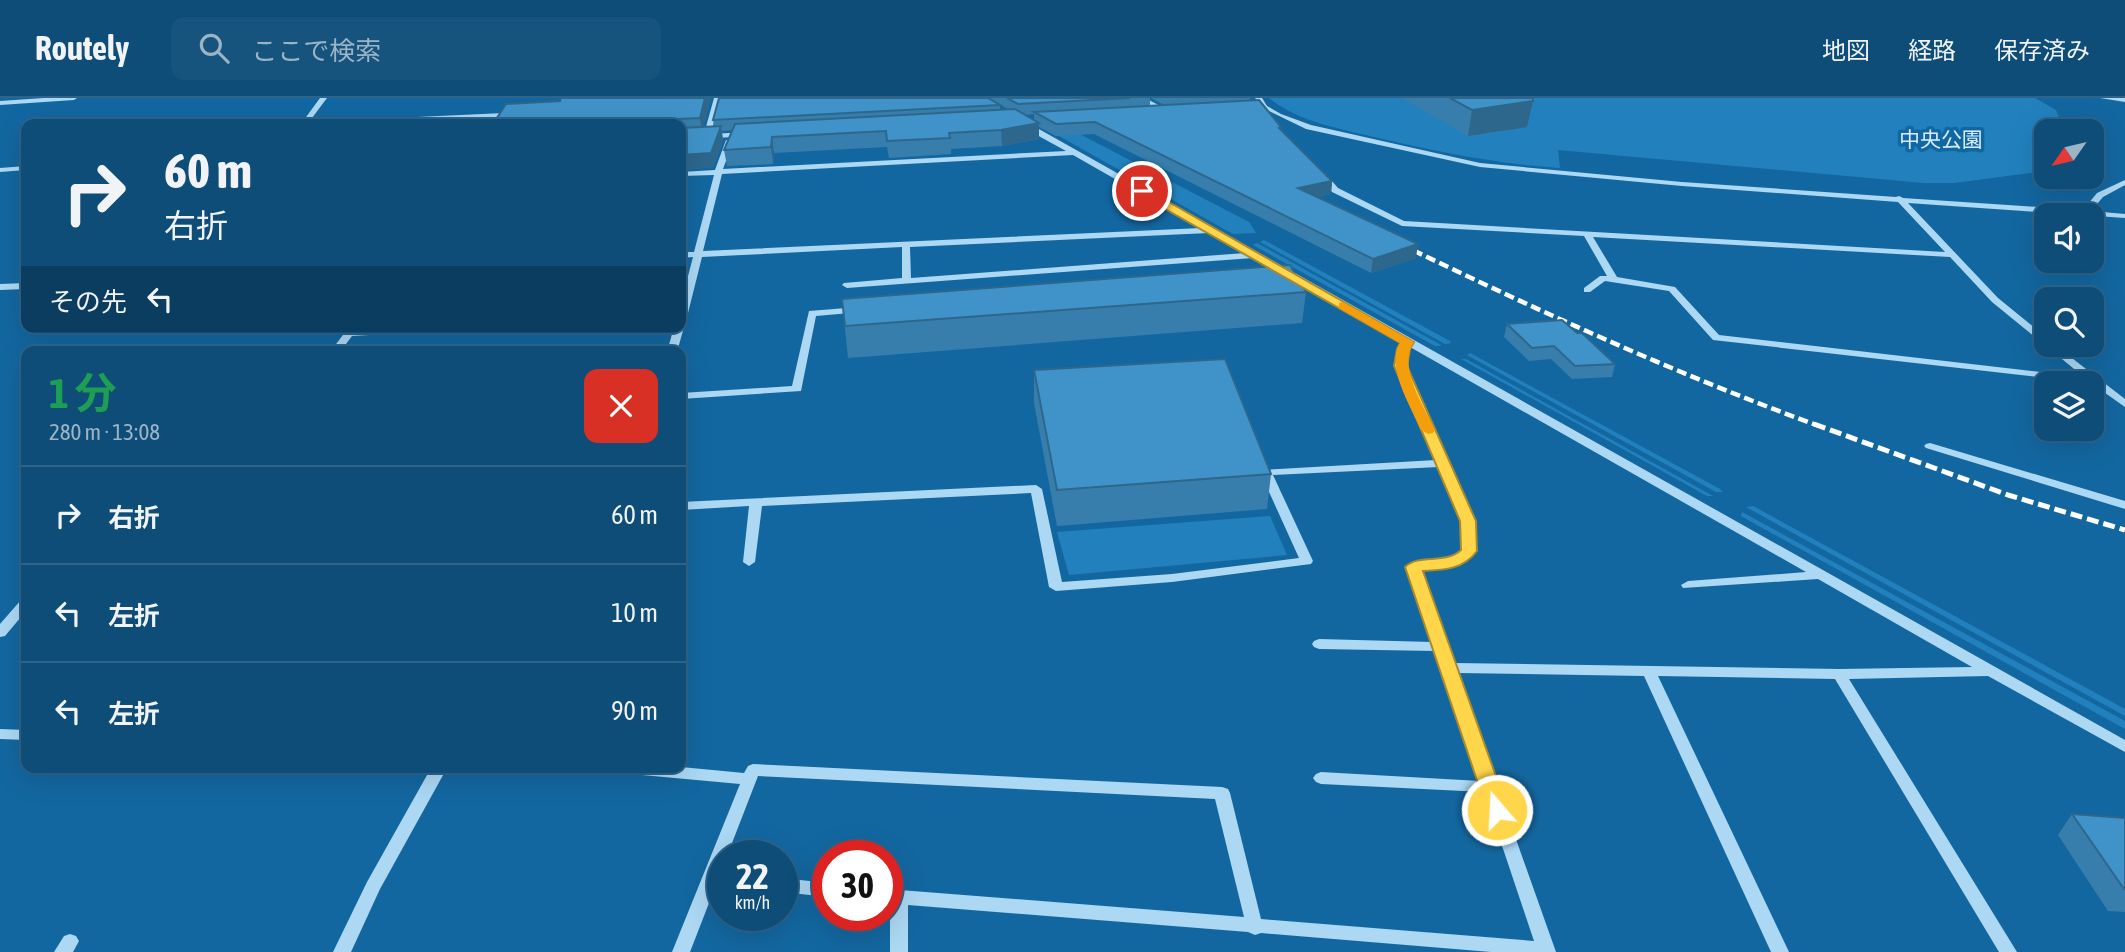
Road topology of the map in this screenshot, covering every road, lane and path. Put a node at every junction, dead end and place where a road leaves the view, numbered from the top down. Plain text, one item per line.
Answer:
1 (74, 98) edge
2 (324, 98) edge
3 (717, 98) edge
4 (1139, 98) edge
5 (1258, 98) edge
6 (2104, 98) edge
7 (2125, 100) edge
8 (0, 103) edge
9 (1252, 107) edge
10 (1265, 107) junction
11 (1179, 110) edge
12 (1167, 111) junction
13 (1147, 112) edge
14 (1039, 118) edge
15 (310, 119) edge
16 (416, 119) edge
17 (501, 119) edge
18 (1289, 121) junction
19 (1282, 131) edge
20 (760, 134) edge
21 (732, 135) junction
22 (707, 137) junction
23 (686, 138) edge
24 (1074, 153) junction
25 (21, 168) edge
26 (0, 170) edge
27 (1317, 170) edge
28 (718, 173) junction
29 (686, 174) edge
30 (2125, 182) edge
31 (1899, 198) junction
32 (2093, 203) edge
33 (2034, 208) edge
34 (2104, 214) edge
35 (2125, 216) edge
36 (1210, 230) junction
37 (1587, 234) junction
38 (906, 246) junction
39 (698, 254) junction
40 (686, 255) edge
41 (1254, 255) junction
42 (1954, 255) junction
43 (1295, 278) junction
44 (1612, 279) junction
45 (1274, 280) edge
46 (906, 281) junction
47 (846, 285) dead end
48 (21, 286) edge
49 (0, 287) edge
50 (1587, 290) dead end
51 (686, 298) edge
52 (867, 310) edge
53 (2034, 332) edge
54 (1408, 342) junction
55 (2064, 357) edge
56 (2080, 371) edge
57 (2034, 374) edge
58 (2104, 389) edge
59 (686, 396) edge
60 (2125, 404) edge
61 (1930, 446) dead end
62 (1442, 463) junction
63 (756, 502) junction
64 (2125, 505) edge
65 (686, 506) edge
66 (749, 562) dead end
67 (1820, 575) junction
68 (1688, 585) dead end
69 (21, 609) edge
70 (0, 633) edge
71 (1319, 644) dead end
72 (1441, 647) junction
73 (1448, 668) junction
74 (1648, 670) junction
75 (1990, 671) junction
76 (1839, 674) junction
77 (0, 734) edge
78 (21, 736) edge
79 (2125, 747) edge
80 (436, 773) edge
81 (685, 773) edge
82 (1321, 778) dead end
83 (749, 779) junction
84 (1490, 787) junction
85 (729, 840) edge
86 (903, 898) edge
87 (707, 899) edge
88 (1255, 928) junction
89 (897, 931) edge
90 (1546, 951) edge
91 (342, 952) edge
92 (681, 952) edge
93 (899, 952) edge
94 (1780, 952) edge
95 (2008, 952) edge

1 - 8 street
2 - 15 street
3 - 22 street
4 - 12 street
5 - 10 street
6 - 7 street
9 - 10 street
10 - 18 street
11 - 12 street
12 - 13 street
14 - 24 street
16 - 17 street
18 - 19 street
18 - 31 street
20 - 21 street
21 - 22 street
21 - 28 street
22 - 23 street
24 - 28 street
24 - 36 street
25 - 26 street
27 - 37 street
28 - 29 street
28 - 39 street
30 - 32 street
31 - 33 street
31 - 42 street
34 - 35 street
36 - 38 street
36 - 41 street
37 - 42 street
37 - 44 street
38 - 39 street
38 - 46 street
39 - 40 street
39 - 51 street
41 - 43 street
41 - 46 street
42 - 53 street
43 - 45 street
43 - 54 street
44 - 50 street
44 - 57 street
46 - 47 street
48 - 49 street
52 - 59 street
54 - 62 street
54 - 67 street
55 - 56 street
58 - 60 street
61 - 64 street
62 - 63 street
62 - 72 street
63 - 65 street
63 - 66 street
67 - 68 street
67 - 75 street
69 - 70 street
71 - 72 street
72 - 73 street
73 - 74 street
73 - 84 street
74 - 76 street
74 - 94 street
75 - 76 street
75 - 79 street
76 - 95 street
77 - 78 street
80 - 91 street
81 - 83 street
82 - 84 street
83 - 85 street
83 - 88 street
84 - 90 street
86 - 88 street
87 - 92 street
88 - 90 street
89 - 93 street

